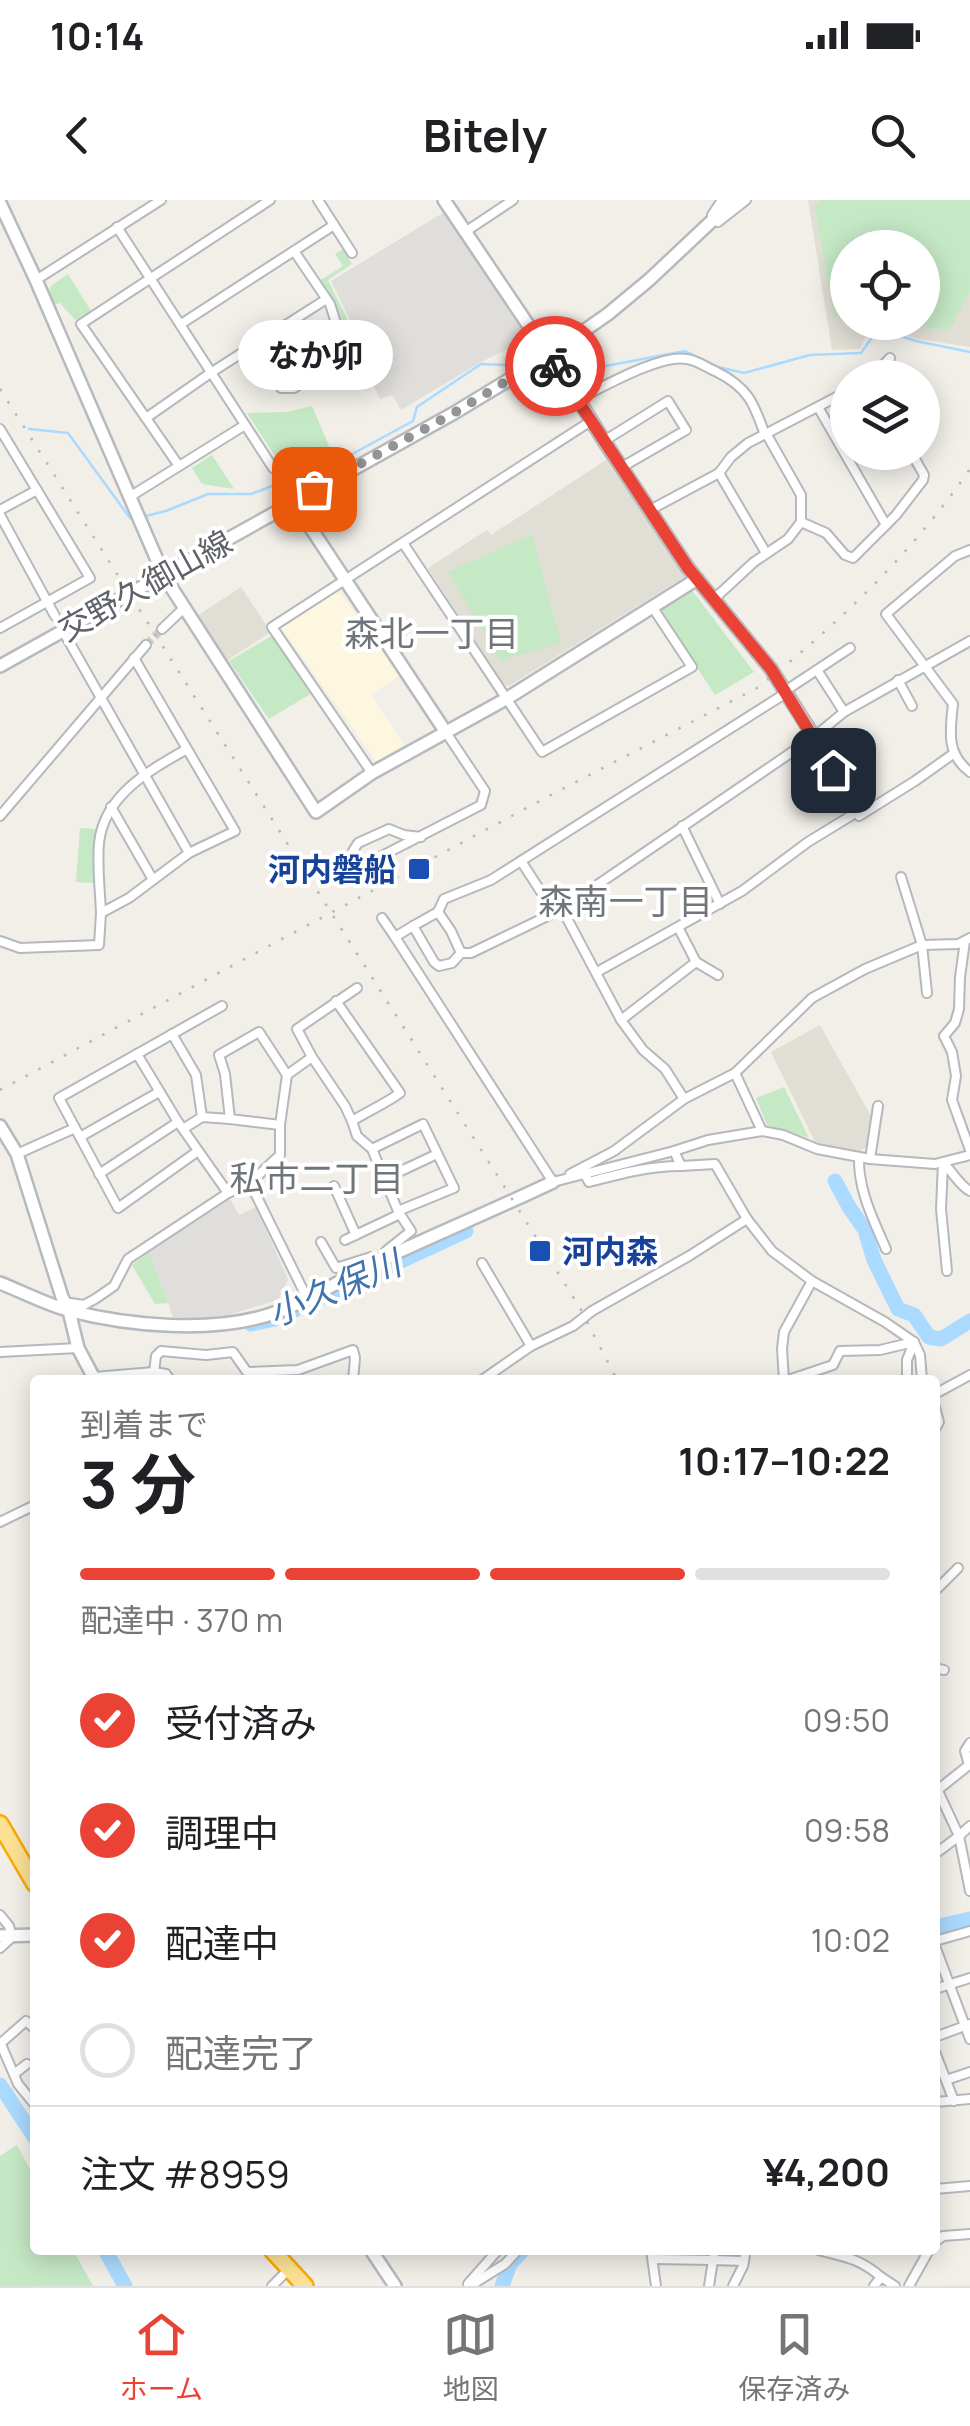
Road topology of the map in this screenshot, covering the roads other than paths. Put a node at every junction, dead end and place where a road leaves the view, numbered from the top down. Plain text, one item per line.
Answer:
1 (161, 200) edge
2 (270, 200) edge
3 (318, 200) edge
4 (444, 200) edge
5 (513, 200) edge
6 (722, 200) edge
7 (734, 200) edge
8 (746, 200) edge
9 (0, 203) edge
10 (334, 225) junction
11 (117, 226) junction
12 (465, 232) junction
13 (698, 235) junction
14 (294, 251) junction
15 (352, 253) dead end
16 (151, 278) junction
17 (36, 280) junction
18 (325, 300) junction
19 (181, 324) junction
20 (256, 344) junction
21 (548, 356) junction
22 (212, 372) junction
23 (578, 399) junction
24 (830, 401) edge
25 (818, 407) junction
26 (146, 418) junction
27 (591, 421) junction
28 (245, 424) junction
29 (0, 428) edge
30 (766, 435) junction
31 (604, 441) junction
32 (4, 442) edge
33 (179, 466) junction
34 (622, 467) junction
35 (921, 470) edge
36 (344, 473) junction
37 (719, 473) junction
38 (37, 490) junction
39 (131, 496) junction
40 (293, 501) junction
41 (650, 510) junction
42 (0, 512) edge
43 (801, 522) junction
44 (886, 526) junction
45 (403, 543) junction
46 (970, 550) edge
47 (766, 554) junction
48 (164, 576) junction
49 (697, 579) junction
50 (344, 580) junction
51 (714, 599) junction
52 (47, 602) junction
53 (184, 608) junction
54 (653, 608) junction
55 (55, 616) dead end
56 (0, 628) edge
57 (162, 629) tunnel mouth
58 (63, 631) junction
59 (970, 641) edge
60 (146, 646) tunnel mouth
61 (850, 648) dead end
62 (134, 658) junction
63 (0, 666) edge
64 (924, 666) junction
65 (816, 670) junction
66 (898, 680) junction
67 (785, 692) junction
68 (101, 698) junction
69 (506, 699) junction
70 (912, 706) dead end
71 (844, 712) junction
72 (445, 731) junction
73 (814, 736) junction
74 (186, 749) junction
75 (953, 754) junction
76 (970, 772) edge
77 (144, 774) junction
78 (372, 774) junction
79 (112, 807) junction
80 (857, 812) junction
81 (0, 816) edge
82 (682, 826) junction
83 (421, 837) junction
84 (189, 852) junction
85 (521, 861) junction
86 (901, 877) dead end
87 (152, 878) junction
88 (720, 904) junction
89 (558, 910) junction
90 (438, 912) junction
91 (101, 913) junction
92 (382, 918) dead end
93 (413, 926) junction
94 (678, 927) junction
95 (395, 937) junction
96 (967, 939) edge
97 (0, 941) edge
98 (922, 945) junction
99 (461, 953) junction
100 (696, 962) junction
101 (597, 972) junction
102 (718, 975) dead end
103 (357, 988) dead end
104 (927, 993) dead end
105 (336, 1002) junction
106 (222, 1006) dead end
107 (621, 1020) junction
108 (172, 1034) junction
109 (136, 1054) junction
110 (312, 1057) junction
111 (735, 1074) junction
112 (287, 1075) junction
113 (159, 1092) junction
114 (684, 1099) junction
115 (878, 1106) dead end
116 (202, 1117) junction
117 (230, 1119) junction
118 (352, 1120) junction
119 (280, 1125) junction
120 (0, 1126) edge
121 (180, 1126) junction
122 (762, 1131) junction
123 (78, 1133) junction
124 (372, 1149) junction
125 (198, 1150) junction
126 (674, 1151) junction
127 (970, 1153) edge
128 (17, 1154) junction
129 (437, 1154) junction
130 (859, 1157) junction
131 (870, 1159) junction
132 (943, 1163) junction
133 (681, 1166) junction
134 (584, 1172) junction
135 (99, 1174) junction
136 (568, 1178) junction
137 (384, 1179) junction
138 (553, 1182) junction
139 (250, 1183) junction
140 (334, 1186) dead end
141 (970, 1191) edge
142 (228, 1193) junction
143 (399, 1213) junction
144 (747, 1219) junction
145 (356, 1235) junction
146 (345, 1240) dead end
147 (327, 1245) dead end
148 (886, 1249) dead end
149 (382, 1259) junction
150 (482, 1263) dead end
151 (948, 1271) dead end
152 (812, 1281) junction
153 (0, 1282) edge
154 (307, 1298) junction
155 (67, 1306) junction
156 (914, 1342) junction
157 (531, 1346) junction
158 (78, 1348) junction
159 (0, 1352) edge
160 (298, 1370) junction
161 (154, 1372) junction
162 (92, 1375) edge
163 (124, 1375) edge
164 (167, 1375) edge
165 (302, 1375) edge
166 (353, 1375) edge
167 (489, 1375) edge
168 (785, 1375) edge
169 (802, 1375) edge
170 (907, 1375) edge
171 (922, 1375) edge
172 (970, 1375) edge
173 (940, 1391) edge
174 (30, 1507) edge
175 (0, 1522) edge
176 (958, 1568) dead end
177 (940, 1587) edge
178 (970, 1744) edge
179 (970, 1766) edge
180 (940, 1788) edge
181 (940, 1799) edge
182 (0, 1824) edge
183 (970, 1826) edge
184 (959, 1836) junction
185 (940, 1850) edge
186 (30, 1875) edge
187 (970, 1891) edge
188 (0, 1915) edge
189 (970, 1931) edge
190 (6, 1936) edge
191 (940, 1942) edge
192 (0, 1948) edge
193 (940, 1959) edge
194 (970, 1978) edge
195 (949, 1985) junction
196 (940, 1988) edge
197 (30, 2025) edge
198 (967, 2025) edge
199 (940, 2036) edge
200 (970, 2039) edge
201 (0, 2043) edge
202 (27, 2064) dead end
203 (940, 2065) edge
204 (970, 2072) edge
205 (14, 2074) junction
206 (946, 2080) junction
207 (30, 2099) edge
208 (970, 2099) edge
209 (954, 2100) junction
210 (940, 2101) edge
211 (970, 2186) edge
212 (940, 2189) edge
213 (970, 2234) edge
214 (940, 2238) edge
215 (277, 2255) edge
216 (374, 2255) edge
217 (494, 2255) edge
218 (513, 2255) edge
219 (652, 2255) edge
220 (714, 2255) edge
221 (745, 2255) edge
222 (841, 2255) edge
223 (868, 2255) edge
224 (926, 2255) edge
225 (744, 2262) junction
226 (864, 2263) junction
227 (290, 2269) junction
228 (881, 2277) junction
229 (272, 2286) edge
230 (304, 2286) edge
231 (396, 2286) edge
232 (468, 2286) edge
233 (656, 2286) edge
234 (709, 2286) edge
235 (733, 2286) edge
236 (874, 2286) edge
237 (895, 2286) edge
238 (909, 2286) edge

1 - 11 street
2 - 16 street
3 - 10 street
4 - 12 street
5 - 12 street
6 - 13 street
7 - 13 street, 交野久御山線
8 - 13 street
9 - 17 street
10 - 14 street
10 - 15 street
11 - 16 street
11 - 17 street
12 - 21 street
13 - 21 street, 交野久御山線
14 - 18 street
14 - 19 street
16 - 19 street
16 - 26 street
17 - 39 street
18 - 20 street
18 - 20 street
19 - 22 street
20 - 22 street
21 - 23 street
21 - 36 street, 交野久御山線
22 - 26 street
22 - 28 street
23 - 27 street
23 - 30 street
24 - 25 street
25 - 30 street
25 - 44 street
26 - 33 street
27 - 31 street
27 - 45 street
28 - 33 street
28 - 36 street
29 - 32 street
30 - 37 street
30 - 43 street
31 - 34 street
31 - 34 street
32 - 38 street
33 - 39 street
34 - 41 street
35 - 44 street
36 - 40 street, 交野久御山線
37 - 41 street
37 - 47 street
38 - 42 street
38 - 52 street
39 - 48 street
40 - 48 street, 交野久御山線
40 - 50 street
41 - 49 street
42 - 52 street
43 - 44 street
43 - 47 street
45 - 50 street
45 - 69 street
46 - 64 street
47 - 51 street
48 - 53 street
48 - 58 street, 交野久御山線
49 - 51 street
49 - 54 street
50 - 72 street
50 - 78 street
51 - 67 street
52 - 55 street
52 - 56 street
53 - 57 street
53 - 78 street
54 - 69 street
54 - 69 street
58 - 63 street, 交野久御山線
58 - 68 street
59 - 64 street
60 - 62 street
61 - 65 street
62 - 68 street
62 - 74 street
64 - 66 street
64 - 75 street
65 - 67 street
65 - 71 street
66 - 70 street
66 - 71 street
67 - 73 street
67 - 85 street
68 - 77 street
68 - 81 street
69 - 72 street
71 - 73 street
72 - 78 street
72 - 83 street
73 - 80 street
73 - 82 street
74 - 77 street
74 - 84 street
75 - 76 street
75 - 80 street
77 - 79 street
77 - 84 street
79 - 87 street
79 - 91 street
80 - 88 street
82 - 88 street
82 - 89 street
83 - 83 street
84 - 87 street
85 - 89 street
85 - 90 street
86 - 98 street
87 - 91 street
88 - 94 street
89 - 99 street
89 - 101 street
90 - 93 street
90 - 99 street
91 - 97 street
92 - 95 street
93 - 95 street
93 - 99 street
94 - 100 street
94 - 101 street
95 - 138 street
96 - 98 street
96 - 127 street
98 - 104 street
98 - 111 street
100 - 102 street
100 - 107 street
101 - 107 street
103 - 105 street
105 - 110 street
105 - 118 street
106 - 108 street
107 - 114 street
108 - 109 street
108 - 116 street
109 - 113 street
109 - 123 street
110 - 112 street
110 - 118 street
111 - 114 street
111 - 122 street
112 - 117 street
112 - 119 street
113 - 121 street
113 - 123 street
114 - 136 street
115 - 131 street
116 - 117 street
116 - 121 street
117 - 119 street
118 - 124 street
119 - 139 street
120 - 128 street
121 - 125 street
121 - 135 street
122 - 126 street
122 - 130 street
123 - 128 street
123 - 135 street
124 - 129 street
124 - 137 street
125 - 135 street
125 - 142 street
126 - 133 street
126 - 134 street
127 - 132 street
128 - 155 street
129 - 137 street
129 - 143 street
130 - 131 street
130 - 148 street
131 - 132 street
132 - 141 street
132 - 151 street
133 - 134 street
133 - 144 street
134 - 136 street
136 - 138 street
137 - 143 street
138 - 149 street
139 - 142 street
139 - 154 street
140 - 145 street
142 - 155 street
143 - 145 street
143 - 149 street
144 - 152 street
144 - 157 street
145 - 146 street
147 - 149 street
149 - 154 street
150 - 157 street
152 - 156 street
152 - 168 street
153 - 155 street
154 - 155 street
155 - 158 street
156 - 169 street
156 - 170 street
156 - 171 street
157 - 167 street
158 - 159 street
158 - 162 street
160 - 161 street
160 - 165 street
160 - 166 street
161 - 163 street
161 - 164 street
172 - 173 street
174 - 175 street
176 - 177 street
178 - 179 street
179 - 180 street
181 - 184 street
182 - 186 highway
183 - 184 street
184 - 185 street
184 - 187 street
188 - 190 street
189 - 191 street
190 - 192 street
193 - 195 street
194 - 195 street
195 - 196 street
195 - 198 street
197 - 201 street
198 - 199 street
198 - 200 street
201 - 205 street
202 - 205 street
203 - 206 street
204 - 206 street
205 - 207 street
206 - 209 street
208 - 209 street
209 - 210 street
211 - 212 street
213 - 214 street
215 - 227 highway
216 - 231 street
217 - 232 street
218 - 232 street
219 - 233 street
220 - 225 street
220 - 234 street
221 - 225 street
222 - 226 street
223 - 226 street
224 - 238 street
225 - 235 street
226 - 228 street
227 - 229 street
227 - 230 highway
228 - 236 street
228 - 237 street

